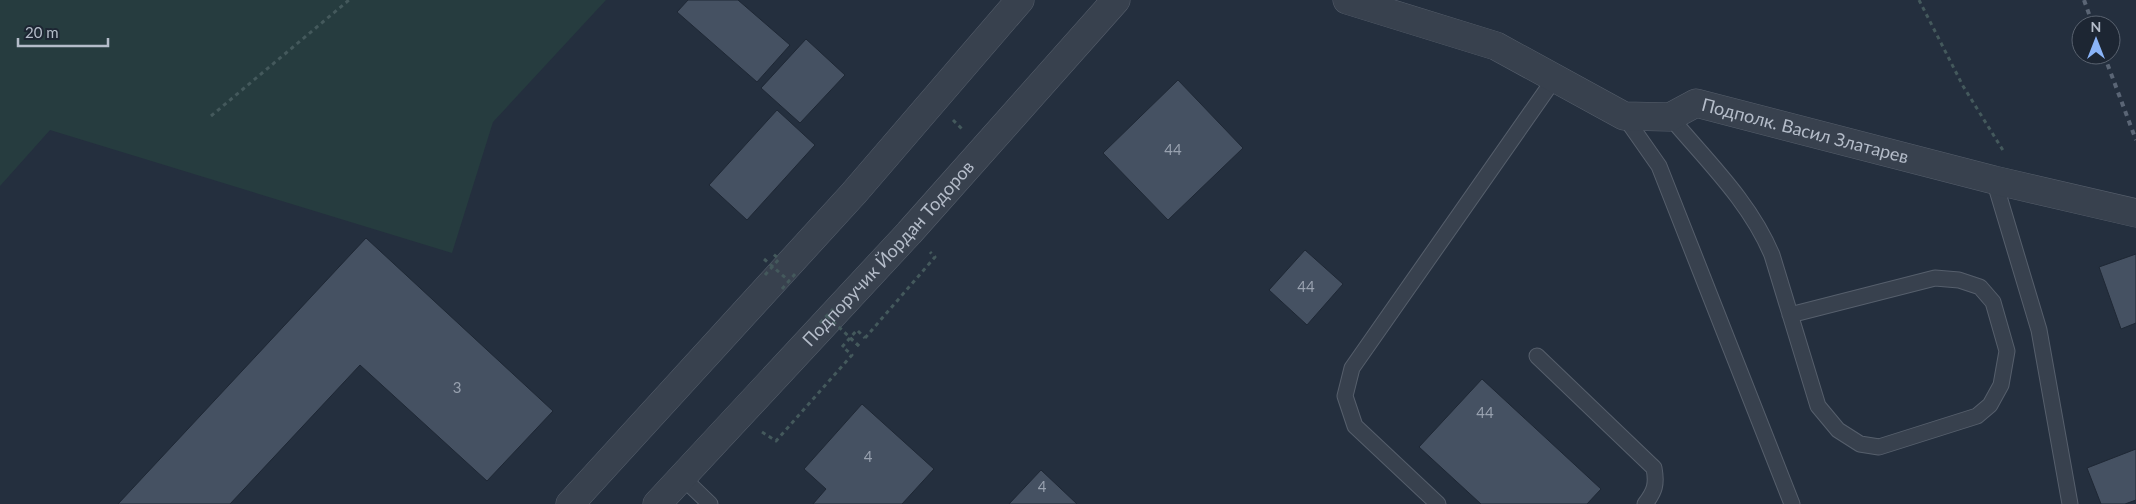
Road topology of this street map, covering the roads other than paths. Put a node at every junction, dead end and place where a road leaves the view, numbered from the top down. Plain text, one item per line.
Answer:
1 (1020, 0) edge
2 (1116, 0) edge
3 (1347, 0) edge
4 (1555, 78) junction
5 (1624, 116) junction
6 (1670, 117) junction
7 (1994, 180) junction
8 (2136, 213) edge
9 (1790, 315) junction
10 (1537, 356) dead end
11 (682, 478) junction
12 (570, 504) edge
13 (657, 504) edge
14 (710, 504) edge
15 (1438, 504) edge
16 (1645, 504) edge
17 (1792, 504) edge
18 (2070, 504) edge

1 - 12 street
2 - 11 street, Подпоручик Йордан Тодоров
3 - 4 street, Подполк. Васил Златарев
4 - 5 street, Подполк. Васил Златарев
4 - 15 lane
5 - 6 street, Подполк. Васил Златарев
5 - 17 lane
6 - 7 street, Подполк. Васил Златарев
6 - 9 lane
7 - 8 street, Подполк. Васил Златарев
7 - 18 lane
9 - 9 lane
10 - 16 lane
11 - 13 street, Подпоручик Йордан Тодоров
11 - 14 lane

